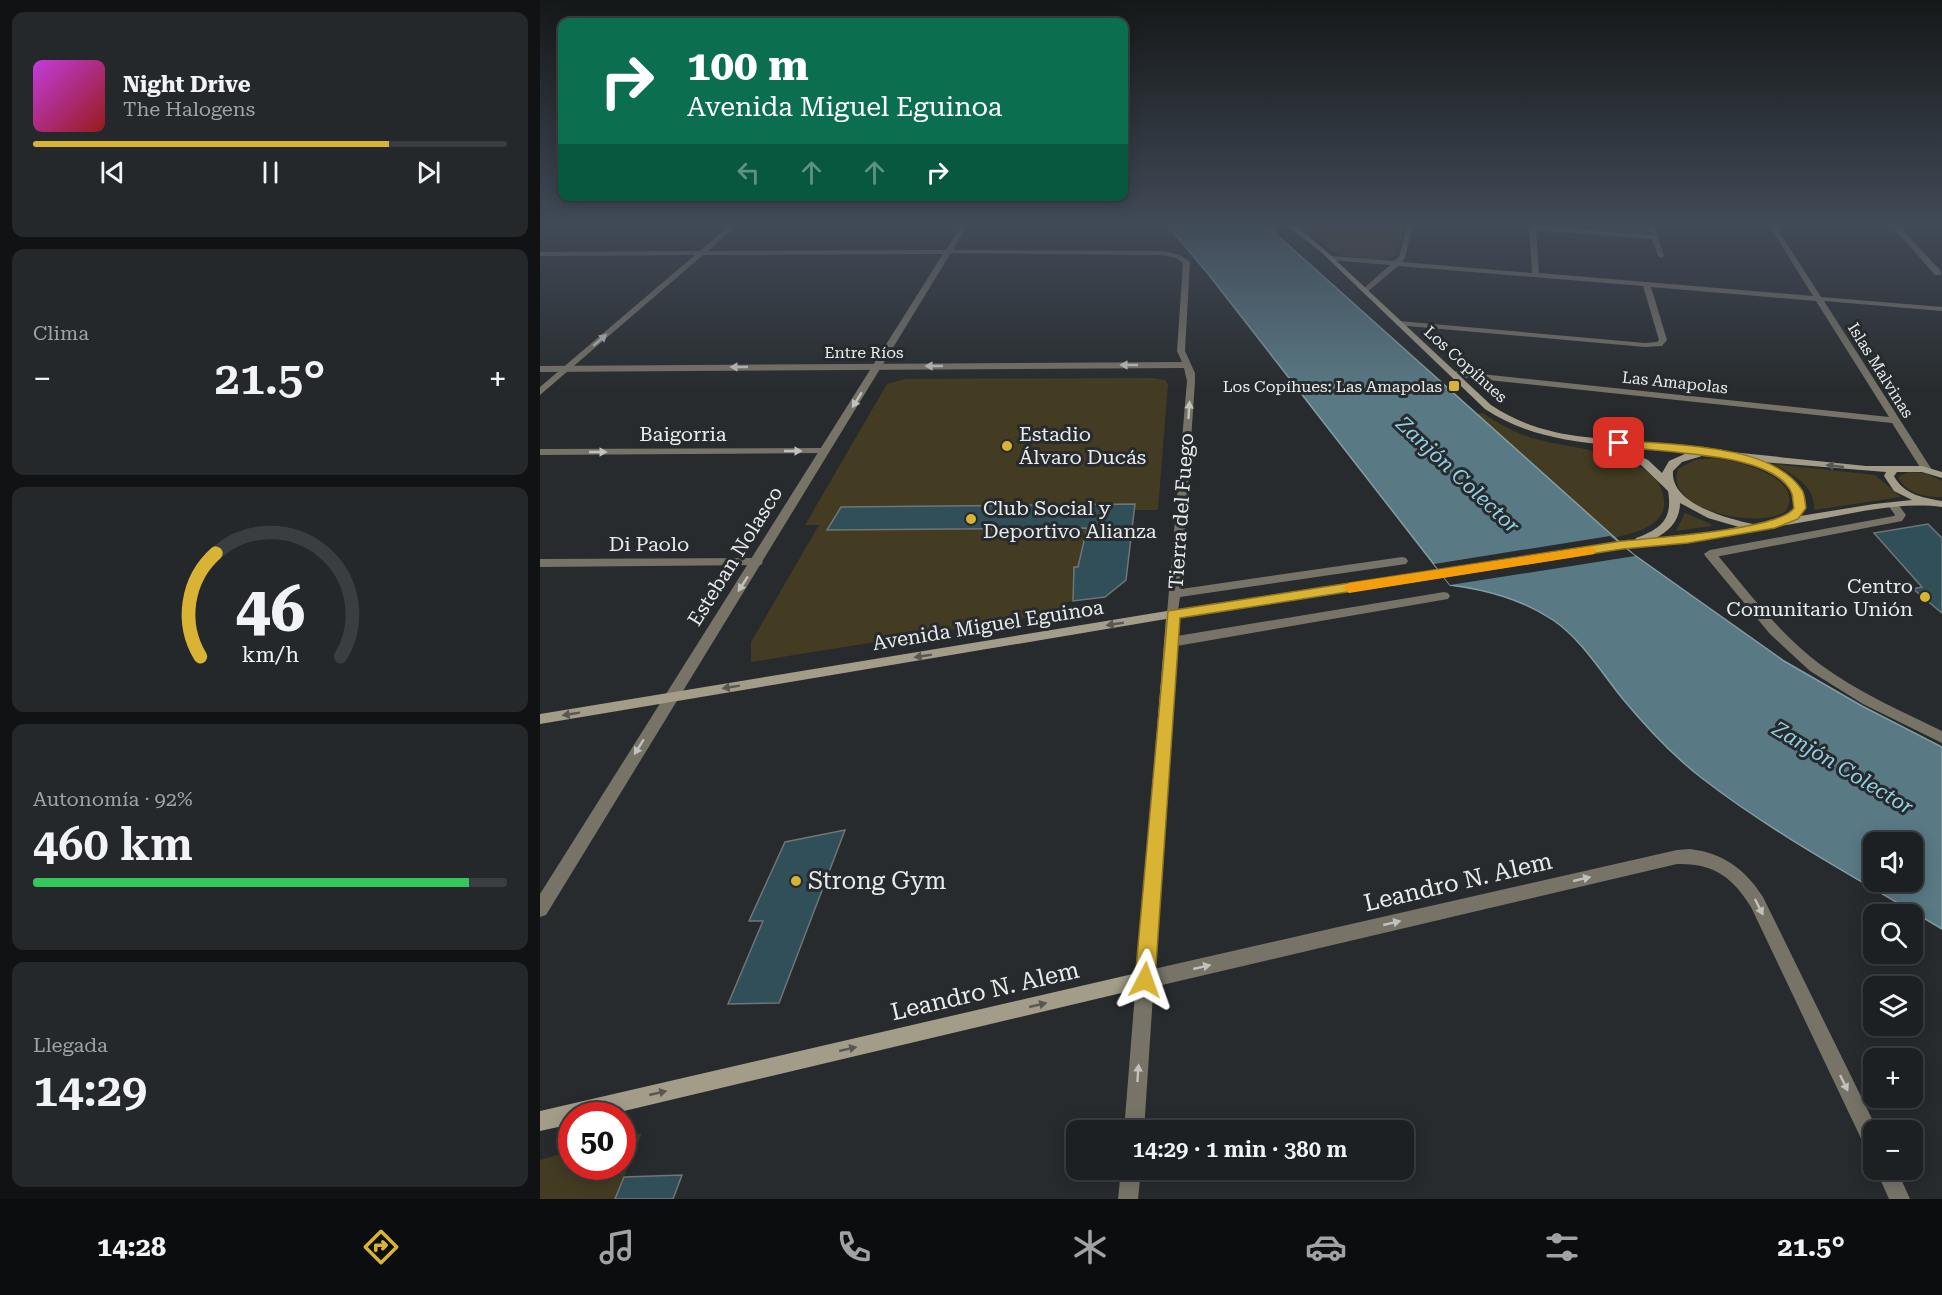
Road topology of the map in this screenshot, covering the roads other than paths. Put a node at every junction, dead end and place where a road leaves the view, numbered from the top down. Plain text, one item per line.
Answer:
1 (669, 281) edge
2 (930, 281) edge
3 (1187, 281) edge
4 (1355, 281) edge
5 (1378, 281) edge
6 (1609, 281) edge
7 (1807, 281) edge
8 (1646, 284) junction
9 (1366, 291) junction
10 (1818, 299) junction
11 (1942, 309) edge
12 (1399, 323) junction
13 (1188, 365) junction
14 (878, 367) junction
15 (567, 368) junction
16 (540, 369) edge
17 (1453, 374) junction
18 (540, 392) edge
19 (1895, 420) junction
20 (1587, 441) junction
21 (825, 451) junction
22 (540, 452) edge
23 (1718, 453) junction
24 (1893, 470) junction
25 (1936, 472) edge
26 (1671, 487) junction
27 (1930, 502) junction
28 (1942, 504) edge
29 (1893, 505) junction
30 (1771, 525) junction
31 (1622, 545) junction
32 (757, 561) junction
33 (1402, 561) dead end
34 (540, 563) edge
35 (1175, 594) junction
36 (1444, 596) dead end
37 (1173, 615) junction
38 (1171, 642) junction
39 (670, 697) junction
40 (540, 719) edge
41 (1942, 737) edge
42 (540, 909) edge
43 (1145, 980) junction
44 (1135, 1120) edge
45 (540, 1121) edge
46 (1863, 1121) edge
47 (1130, 1180) edge
48 (1891, 1180) edge
49 (1128, 1199) edge
50 (1900, 1199) edge

15 -> 1 street
2 - 14 street, Esteban Nolasco
3 - 13 street, Tierra del Fuego
4 - 9 main road, Los Copíhues
5 - 9 street
6 - 8 street
7 - 10 street, Islas Malvinas
8 - 10 street
8 - 12 street
9 - 12 main road, Los Copíhues
10 - 11 street
10 - 19 street, Islas Malvinas
12 - 17 main road, Los Copíhues
13 -> 14 street, Entre Ríos
35 -> 13 street, Tierra del Fuego
14 -> 15 street, Entre Ríos
14 -> 21 street, Esteban Nolasco
15 - 16 street, Entre Ríos
15 - 18 street
17 - 19 street, Las Amapolas
17 - 20 main road, Los Copíhues
19 - 25 street, Islas Malvinas
20 - 23 main road, Los Copíhues
20 - 26 main road, Los Copíhues
22 -> 21 street, Baigorria
21 - 32 street, Esteban Nolasco
24 -> 23 main road
23 - 26 main road
23 - 30 main road
24 - 25 main road
24 - 27 main road
26 - 30 main road
26 - 31 main road
27 - 28 main road
27 - 29 main road
29 - 30 main road
29 - 41 street
30 - 31 main road
31 - 37 main road, Avenida Miguel Eguinoa
32 - 34 street, Di Paolo
32 -> 39 street, Esteban Nolasco
33 - 35 street
35 - 37 street, Tierra del Fuego
36 - 38 street
37 - 38 main road, Tierra del Fuego
37 -> 39 main road, Avenida Miguel Eguinoa
38 - 43 main road, Tierra del Fuego
39 -> 40 main road, Avenida Miguel Eguinoa
39 -> 42 street, Esteban Nolasco
44 -> 43 street, Tierra del Fuego
45 -> 43 main road, Leandro N. Alem
43 -> 46 street, Leandro N. Alem
47 - 49 street
48 - 50 street

